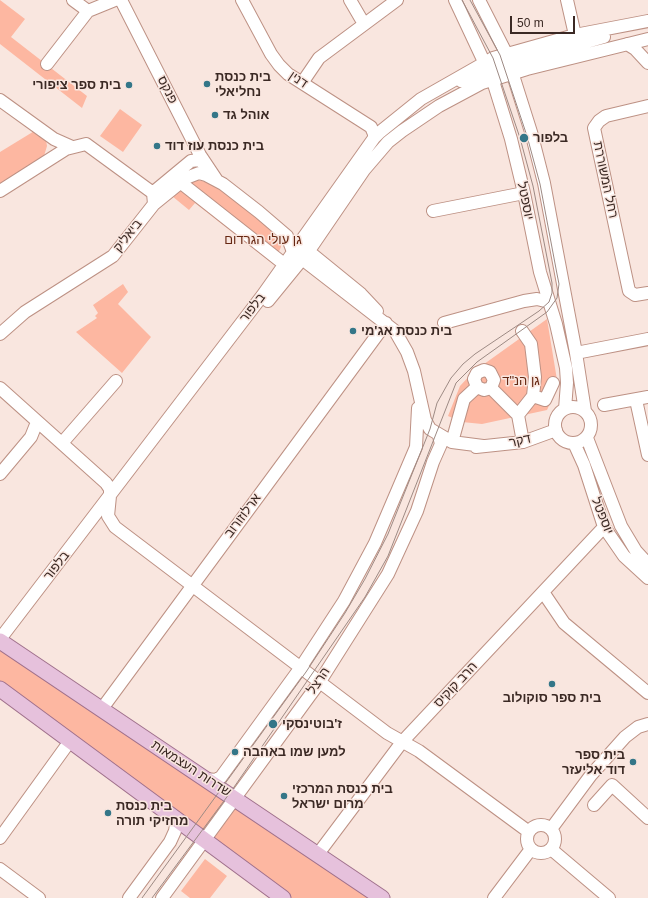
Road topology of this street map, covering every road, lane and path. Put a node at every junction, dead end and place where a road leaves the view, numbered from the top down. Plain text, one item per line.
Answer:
1 (73, 0) edge
2 (115, 0) edge
3 (120, 0) edge
4 (242, 0) edge
5 (350, 0) edge
6 (397, 0) edge
7 (455, 0) edge
8 (478, 0) edge
9 (567, 0) edge
10 (88, 11) junction
11 (648, 22) edge
12 (364, 24) junction
13 (575, 35) junction
14 (648, 39) edge
15 (627, 44) junction
16 (601, 50) junction
17 (553, 51) junction
18 (648, 63) edge
19 (48, 64) dead end
20 (509, 64) junction
21 (527, 69) junction
22 (487, 72) junction
23 (302, 83) junction
24 (518, 89) junction
25 (0, 100) edge
26 (648, 106) edge
27 (374, 138) junction
28 (72, 147) junction
29 (206, 165) junction
30 (216, 180) junction
31 (180, 182) junction
32 (147, 189) junction
33 (0, 191) edge
34 (524, 192) junction
35 (154, 204) junction
36 (433, 212) dead end
37 (316, 237) junction
38 (300, 252) junction
39 (322, 263) junction
40 (284, 264) junction
41 (540, 272) junction
42 (648, 293) edge
43 (528, 300) junction
44 (549, 302) junction
45 (444, 323) dead end
46 (386, 324) junction
47 (522, 331) dead end
48 (0, 334) edge
49 (648, 339) edge
50 (576, 353) junction
51 (414, 371) junction
52 (116, 381) dead end
53 (553, 382) dead end
54 (476, 387) junction
55 (0, 388) edge
56 (491, 388) junction
57 (533, 396) junction
58 (642, 398) edge
59 (604, 405) dead end
60 (565, 409) junction
61 (585, 411) junction
62 (418, 415) junction
63 (518, 415) junction
64 (37, 422) junction
65 (556, 430) junction
66 (587, 438) junction
67 (444, 441) junction
68 (523, 442) junction
69 (62, 443) junction
70 (574, 443) junction
71 (483, 446) junction
72 (468, 448) junction
73 (648, 455) edge
74 (433, 462) junction
75 (0, 474) edge
76 (110, 496) junction
77 (108, 510) junction
78 (604, 527) junction
79 (648, 564) edge
80 (648, 578) edge
81 (192, 585) junction
82 (543, 592) junction
83 (1, 644) edge
84 (301, 667) junction
85 (319, 683) junction
86 (0, 689) edge
87 (648, 693) edge
88 (101, 710) junction
89 (648, 724) edge
90 (70, 741) junction
91 (402, 742) junction
92 (206, 779) junction
93 (235, 798) junction
94 (594, 805) dead end
95 (171, 816) junction
96 (648, 818) edge
97 (551, 829) junction
98 (529, 832) junction
99 (0, 838) edge
100 (204, 841) junction
101 (531, 849) junction
102 (551, 849) junction
103 (318, 854) junction
104 (0, 869) edge
105 (39, 898) edge
106 (129, 898) edge
107 (162, 898) edge
108 (283, 898) edge
109 (382, 898) edge
110 (494, 898) edge
111 (609, 898) edge

1 - 10 street
2 - 10 street
3 - 29 street, פנקס
4 - 23 street, דנין
5 - 12 street
6 - 12 street
7 - 22 street, יוספטל
8 - 20 street, יוספטל
9 - 13 street
10 - 19 street
11 - 13 street, בלפור
11 - 17 street
12 - 23 street
13 - 20 street, בלפור
14 - 15 street, בלפור
15 - 16 street, בלפור
15 - 18 street
16 - 17 street
16 - 21 street, בלפור
17 - 20 street
20 - 21 street, בלפור
20 - 22 street, בלפור
20 - 22 street, בלפור
20 - 24 street, יוספטל
21 - 24 street
22 - 27 street, בלפור
22 - 34 street, יוספטל
22 - 37 street, בלפור
23 - 27 street, דנין
24 - 50 street, יוספטל
25 - 28 street
26 - 42 street, רחל המשוררת
27 - 38 street, בלפור
28 - 32 street
28 - 33 street
29 - 30 street, פנקס
29 - 32 street
30 - 31 street, ביאליק
30 - 38 street, הרצל
31 - 35 street, ביאליק
31 - 40 street
32 - 35 street
34 - 36 street
34 - 41 street, יוספטל
35 - 48 street, ביאליק
37 - 38 street, בלפור
37 - 39 street
38 - 39 street, הרצל
38 - 40 street, בלפור
38 - 46 street, הרצל
38 - 77 street, בלפור
39 - 46 street, הרצל
40 - 76 street, בלפור
41 - 43 street
41 - 44 street, יוספטל
43 - 44 street
43 - 45 street
44 - 60 street, יוספטל
46 - 51 street, הרצל
46 - 81 street, ארלוזורוב
47 - 57 street
49 - 50 street
50 - 61 street, יוספטל
51 - 62 street, הרצל
51 - 67 street, הרצל
52 - 69 street
53 - 57 street
54 - 56 street
54 - 56 street
54 - 67 street
55 - 64 street
56 - 63 street
57 - 63 street
58 - 59 street
58 - 73 street
60 - 61 street
60 - 65 street
61 - 66 street
62 - 67 street, הרצל
62 - 84 street, הרצל
63 - 68 street
64 - 69 street
64 - 75 street
65 - 68 street, דקר
65 - 70 street
66 - 70 street
66 - 79 street, יוספטל
67 - 71 street, דקר
67 - 72 street, דקר
67 - 74 street, הרצל
68 - 71 street, דקר
69 - 76 street
70 - 78 street, יוספטל
71 - 72 street, דקר
72 - 74 street
74 - 85 street, הרצל
76 - 77 street
76 - 83 street, בלפור
77 - 81 street
77 - 83 street, בלפור
78 - 80 street, יוספטל
78 - 82 street, הרב קוקיס
81 - 84 street
81 - 88 street, ארלוזורוב
82 - 87 street
82 - 91 street, הרב קוקיס
83 - 88 main road, שדרות העצמאות
84 - 85 street
84 - 92 street, הרצל
85 - 91 street
85 - 93 street, הרצל
86 - 90 main road
88 - 92 main road, שדרות העצמאות
89 - 97 street
90 - 95 main road
90 - 99 street
91 - 98 street
91 - 103 street, הרב קוקיס
92 - 93 main road, שדרות העצמאות
93 - 100 street, הרצל
93 - 103 main road, שדרות העצמאות
94 - 96 street
95 - 100 main road
95 - 106 street
97 - 98 street
97 - 102 street
98 - 101 street
100 - 107 street, הרצל
100 - 108 main road
101 - 102 street
101 - 110 street
102 - 111 street
103 - 109 main road, שדרות העצמאות
104 - 105 street

